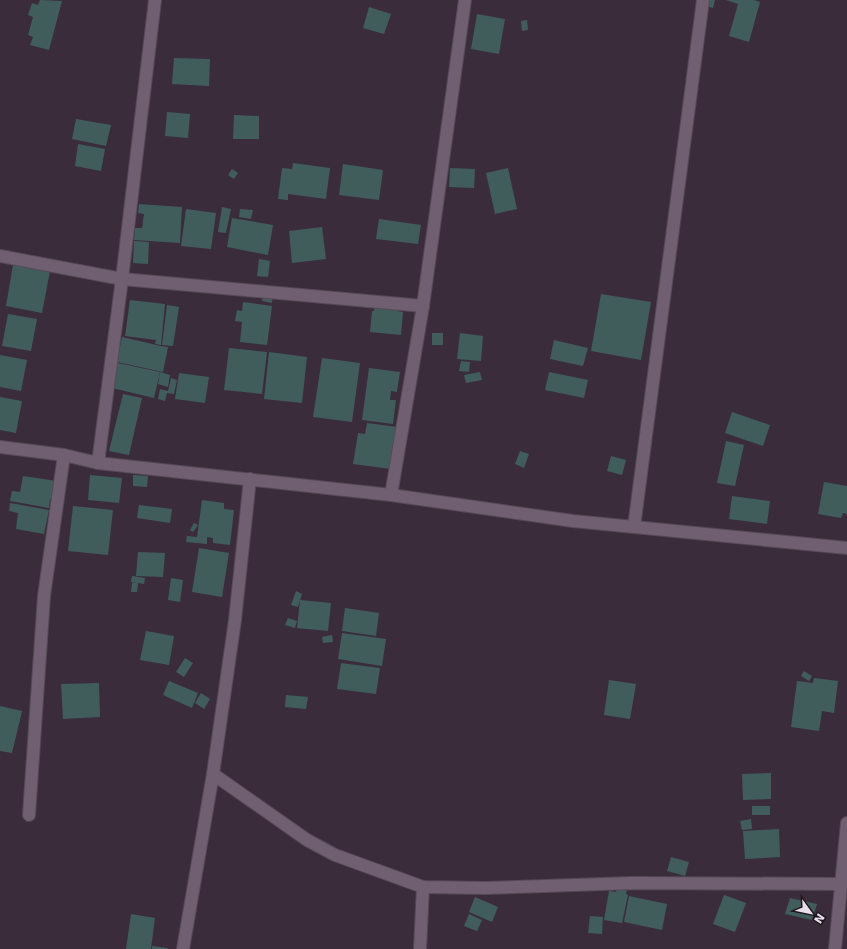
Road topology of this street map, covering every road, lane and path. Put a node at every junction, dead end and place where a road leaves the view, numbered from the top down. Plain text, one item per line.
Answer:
1 (155, 0) edge
2 (464, 0) edge
3 (703, 0) edge
4 (0, 256) edge
5 (122, 279) junction
6 (423, 306) junction
7 (0, 447) edge
8 (64, 455) junction
9 (98, 463) junction
10 (250, 479) junction
11 (391, 495) junction
12 (634, 527) junction
13 (847, 548) edge
14 (213, 774) junction
15 (29, 815) dead end
16 (847, 823) edge
17 (842, 884) junction
18 (423, 887) junction
19 (184, 949) edge
20 (420, 949) edge
21 (835, 949) edge

1 - 5 street
2 - 6 street
3 - 12 street
4 - 5 street
5 - 6 street
5 - 9 street
6 - 11 street
7 - 8 street
8 - 9 street
8 - 15 street
9 - 10 street
10 - 11 street
10 - 14 street
11 - 12 street
12 - 13 street
14 - 18 street
14 - 19 street
16 - 17 street
17 - 18 street
17 - 21 street
18 - 20 street

